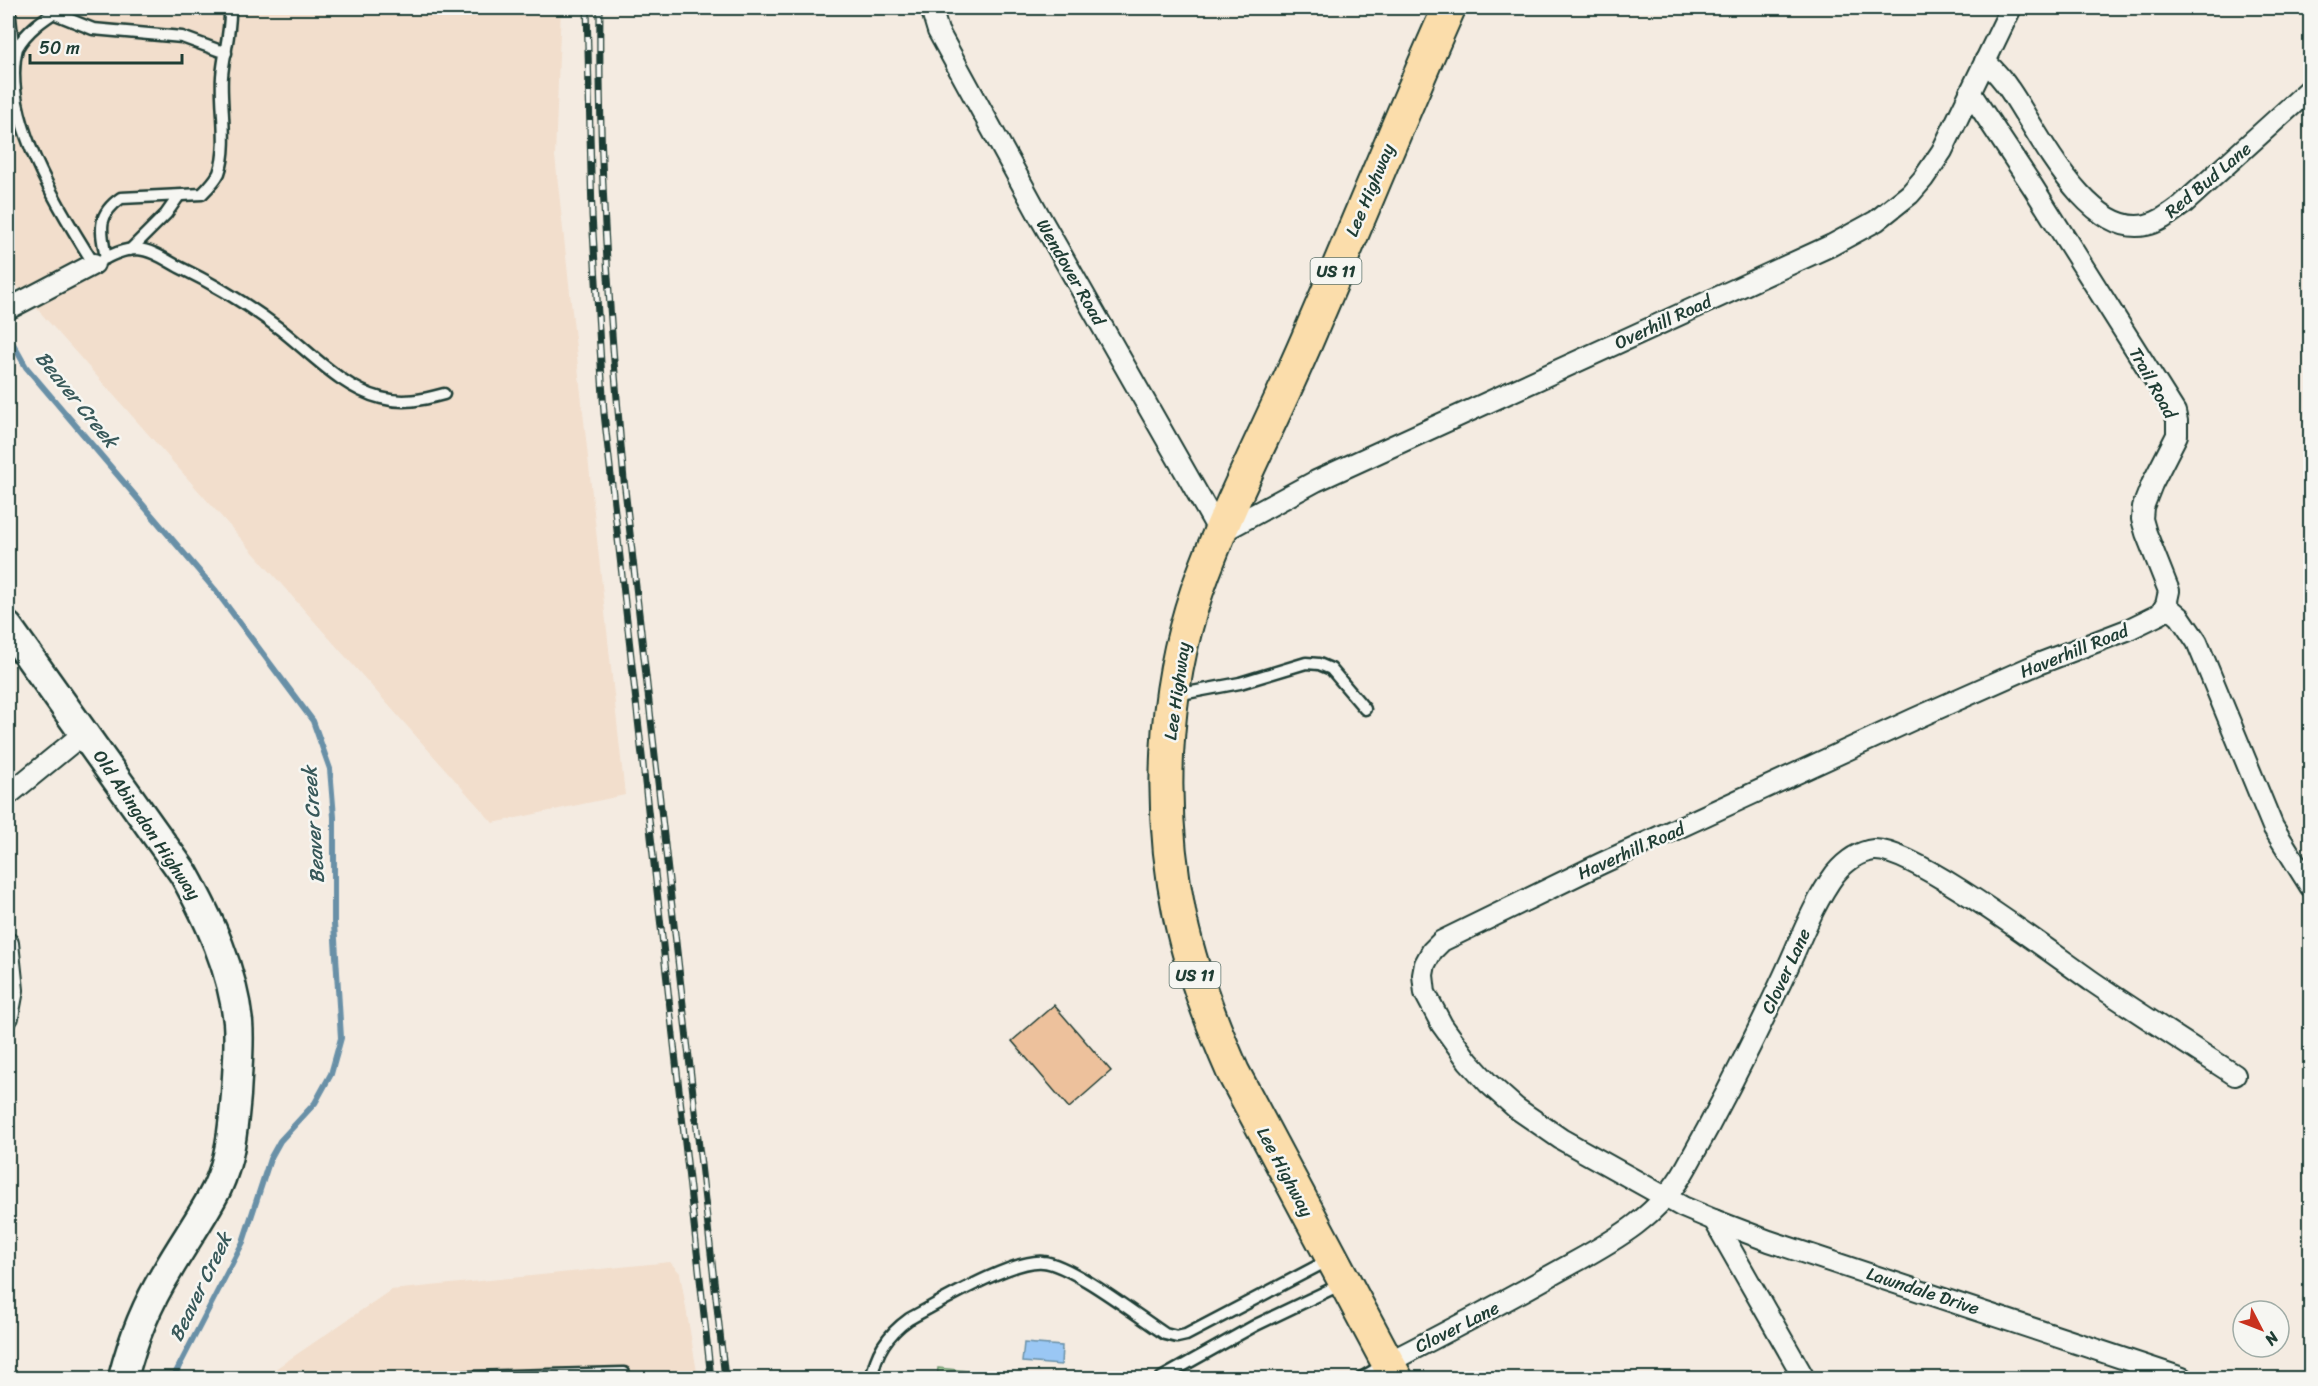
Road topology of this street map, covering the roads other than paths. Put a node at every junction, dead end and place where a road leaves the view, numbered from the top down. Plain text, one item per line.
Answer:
1 (9, 8) edge
2 (230, 8) edge
3 (931, 8) edge
4 (1449, 8) edge
5 (2011, 8) edge
6 (57, 10) edge
7 (226, 53) junction
8 (14, 55) junction
9 (1985, 62) junction
10 (2310, 89) edge
11 (1971, 92) junction
12 (178, 197) junction
13 (130, 250) junction
14 (100, 261) junction
15 (12, 307) edge
16 (444, 394) dead end
17 (1220, 533) junction
18 (2166, 605) junction
19 (8, 627) edge
20 (1173, 696) junction
21 (1365, 709) dead end
22 (84, 733) junction
23 (8, 795) edge
24 (2310, 886) edge
25 (8, 944) edge
26 (8, 1017) edge
27 (2235, 1075) dead end
28 (1666, 1197) junction
29 (1714, 1220) junction
30 (1337, 1271) junction
31 (624, 1373) dead end
32 (1382, 1373) edge
33 (123, 1378) edge
34 (430, 1378) edge
35 (872, 1378) edge
36 (1161, 1378) edge
37 (1803, 1378) edge
38 (2182, 1378) edge

1 - 8 lane
2 - 7 lane
3 - 17 street, Wendover Road
4 - 17 main road, Lee Highway / US 11
5 - 9 street, Overhill Road
6 - 7 lane
6 - 8 lane
7 - 12 lane
8 - 14 lane
9 - 10 street, Red Bud Lane
9 - 11 street, Overhill Road
11 - 17 street, Overhill Road
11 - 18 street, Trail Road
12 - 13 lane
12 - 14 lane
13 - 14 lane
13 - 16 lane
14 - 15 street
17 - 20 main road, Lee Highway / US 11
18 - 24 street
18 - 28 street, Haverhill Road
19 - 22 street, Old Abingdon Highway
20 - 21 lane
20 - 30 main road, Lee Highway / US 11
22 - 23 street
22 - 33 street, Old Abingdon Highway
25 - 26 street
27 - 28 street, Clover Lane
28 - 29 street, Lawndale Drive
28 - 32 street, Clover Lane
29 - 37 street
29 - 38 street, Lawndale Drive
30 - 32 main road, Lee Highway / US 11
30 - 35 lane
30 - 36 lane
31 - 34 lane

